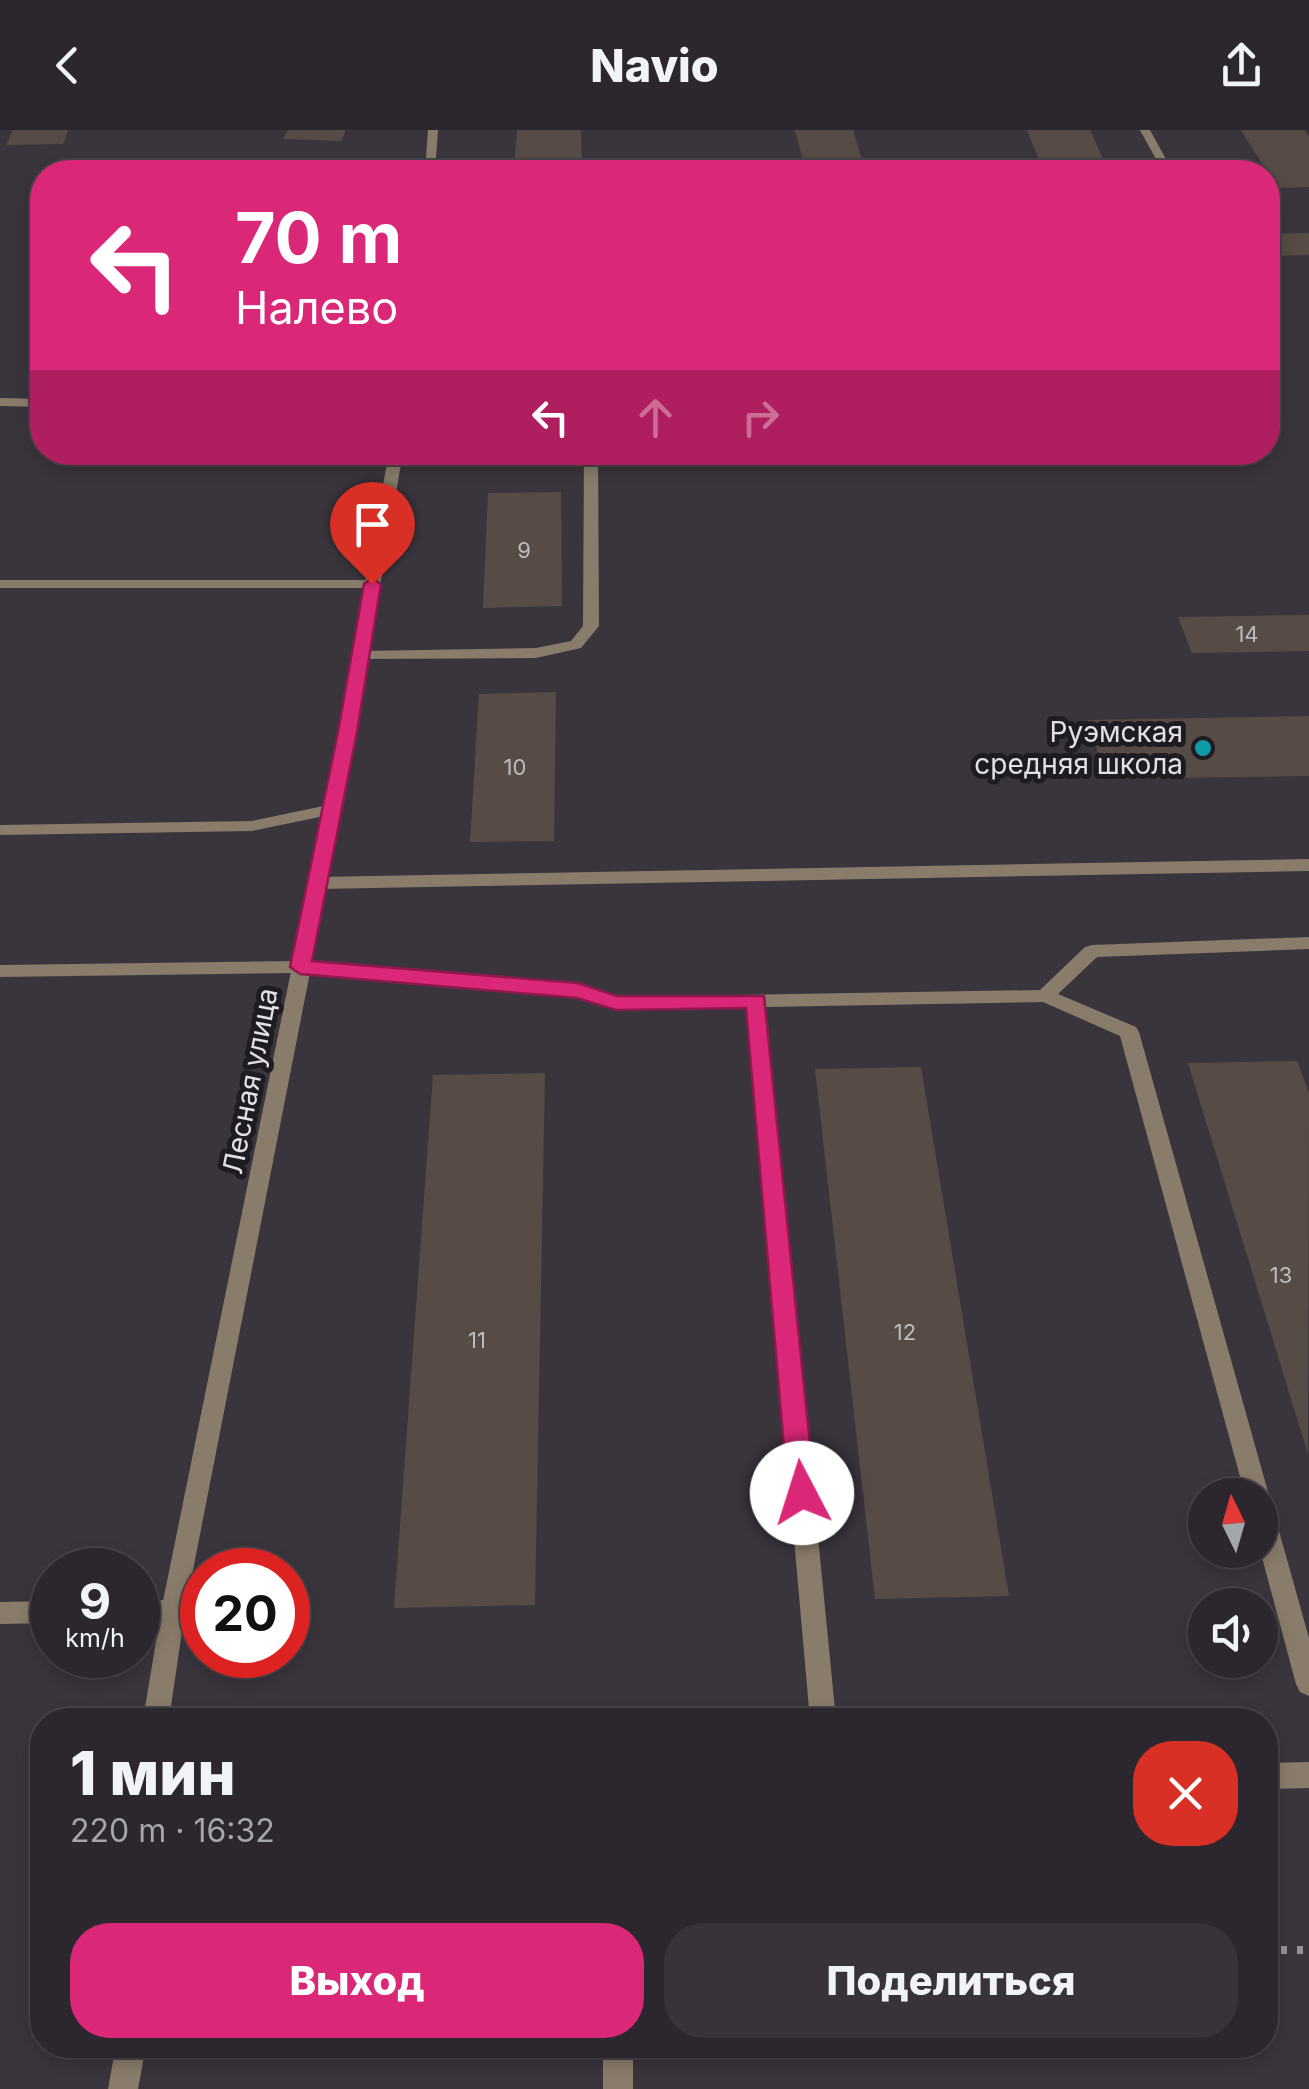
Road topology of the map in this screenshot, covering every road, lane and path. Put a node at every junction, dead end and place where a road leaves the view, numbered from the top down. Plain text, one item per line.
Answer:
1 (433, 130) edge
2 (1145, 130) edge
3 (431, 160) edge
4 (1161, 160) edge
5 (0, 402) edge
6 (30, 403) edge
7 (394, 465) edge
8 (591, 465) edge
9 (0, 584) edge
10 (372, 584) junction
11 (362, 656) junction
12 (333, 809) junction
13 (0, 830) edge
14 (1309, 864) edge
15 (318, 883) junction
16 (1309, 943) edge
17 (300, 967) junction
18 (0, 971) edge
19 (1045, 996) junction
20 (756, 1001) junction
21 (1252, 1478) edge
22 (1277, 1568) edge
23 (160, 1611) edge
24 (172, 1611) junction
25 (30, 1612) edge
26 (0, 1613) edge
27 (1309, 1684) edge
28 (158, 1708) edge
29 (822, 1708) edge
30 (1309, 1774) edge
31 (1278, 1775) edge
32 (1278, 1950) edge
33 (1309, 1950) edge
34 (128, 2058) edge
35 (618, 2058) edge
36 (123, 2089) edge
37 (618, 2089) edge

1 - 3 street
2 - 4 street
5 - 6 street
7 - 10 street, Лесная улица
8 - 11 street
9 - 10 street
10 - 11 street, Лесная улица
11 - 12 street, Лесная улица
12 - 13 street
12 - 15 street, Лесная улица
14 - 15 street
15 - 17 street, Лесная улица
16 - 19 street
17 - 18 street
17 - 20 street
17 - 24 street, Лесная улица
19 - 20 street
19 - 21 street
20 - 29 street
22 - 27 street
23 - 24 street
24 - 28 street, Лесная улица
25 - 26 street
30 - 31 street
32 - 33 path
34 - 36 street
35 - 37 street

